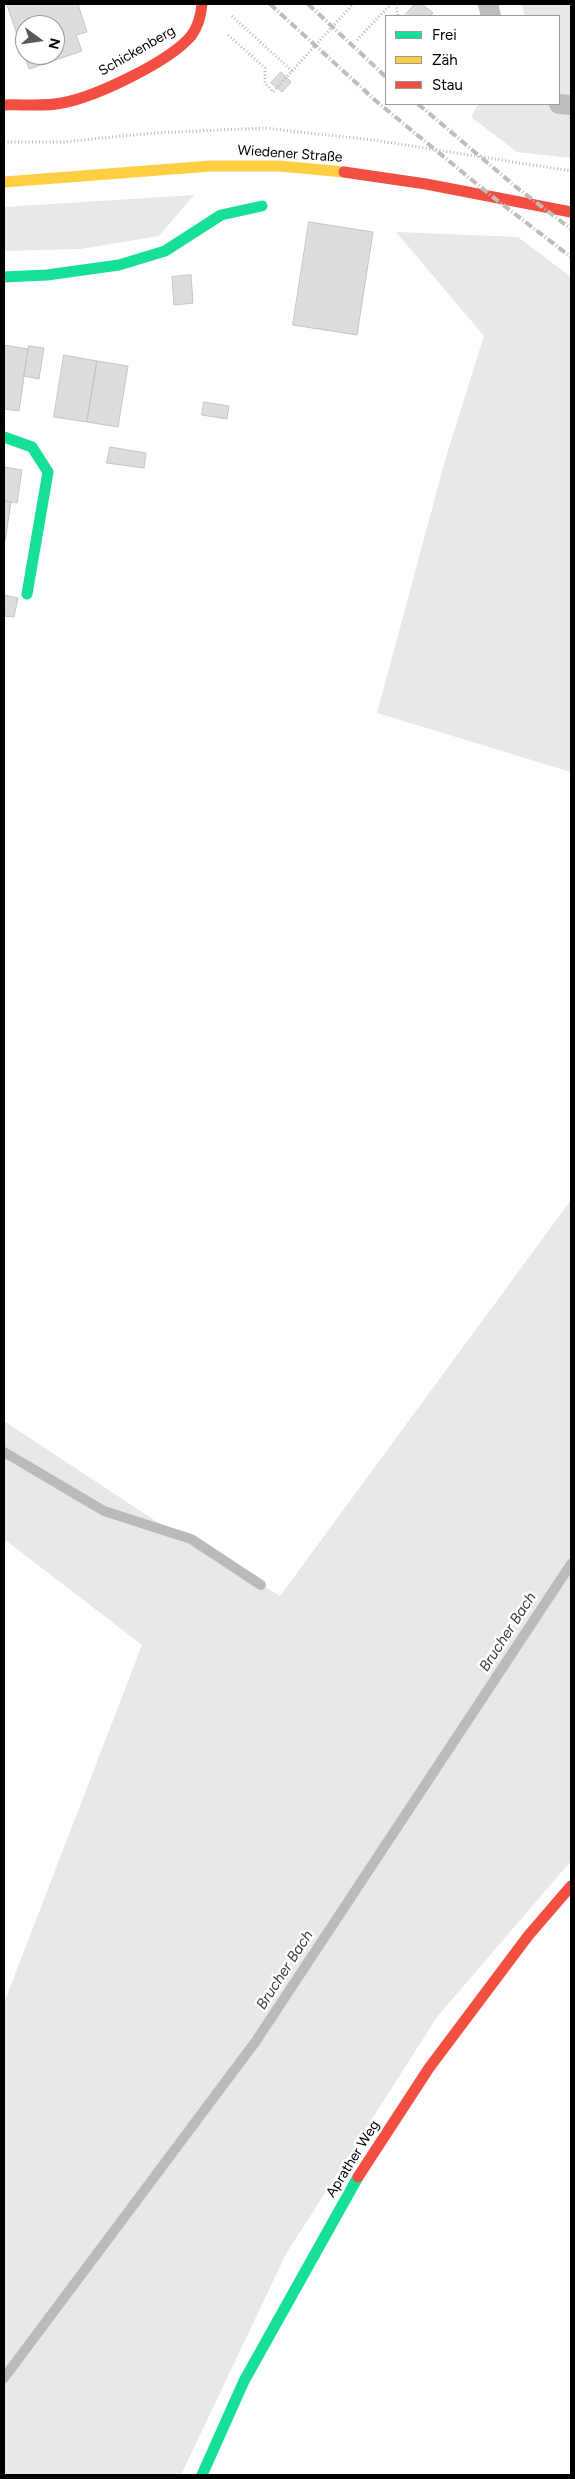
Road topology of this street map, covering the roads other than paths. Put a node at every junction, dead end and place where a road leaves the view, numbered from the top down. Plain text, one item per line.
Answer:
1 (202, 4) edge
2 (4, 105) edge
3 (4, 182) edge
4 (262, 206) dead end
5 (571, 212) edge
6 (4, 277) edge
7 (4, 437) edge
8 (27, 594) dead end
9 (571, 1886) edge
10 (202, 2475) edge

1 - 2 street, Schickenberg
3 - 5 street, Wiedener Straße
4 - 6 street
7 - 8 street
9 - 10 street, Aprather Weg

